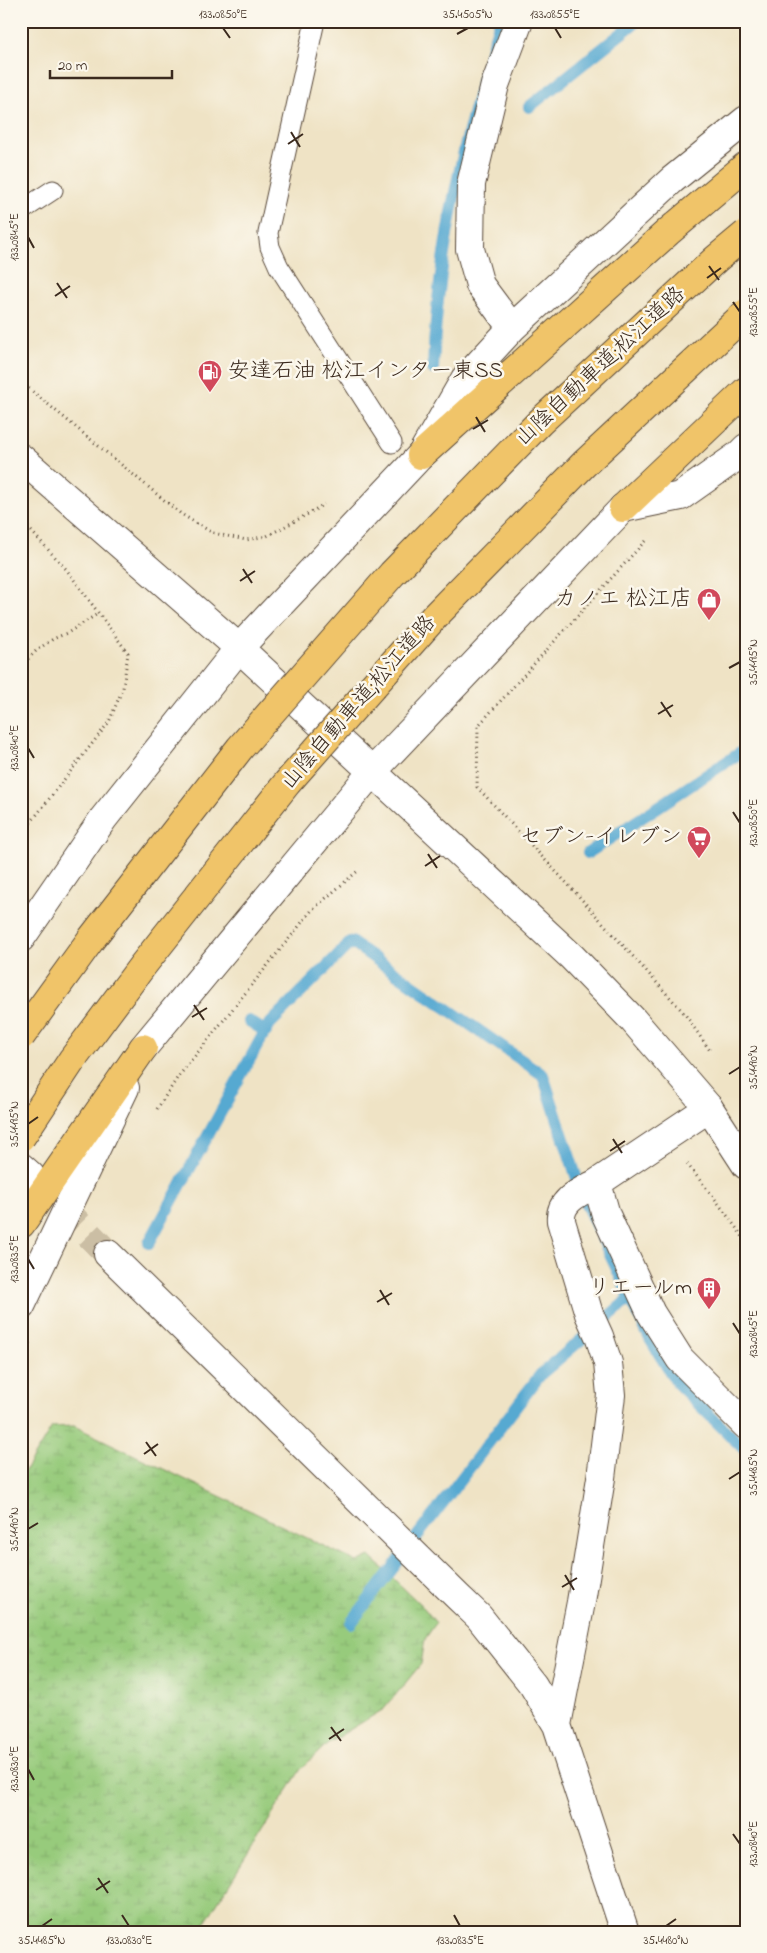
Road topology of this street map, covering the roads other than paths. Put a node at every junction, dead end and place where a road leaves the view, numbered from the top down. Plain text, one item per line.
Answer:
1 (315, 21) edge
2 (519, 21) edge
3 (746, 120) edge
4 (746, 166) edge
5 (53, 190) dead end
6 (21, 211) edge
7 (746, 234) edge
8 (746, 313) edge
9 (512, 328) junction
10 (746, 390) edge
11 (392, 443) dead end
12 (746, 448) edge
13 (420, 455) junction
14 (21, 458) edge
15 (624, 508) junction
16 (238, 648) junction
17 (372, 772) junction
18 (21, 938) edge
19 (21, 1036) edge
20 (143, 1048) junction
21 (709, 1108) junction
22 (21, 1136) edge
23 (746, 1165) edge
24 (586, 1190) junction
25 (21, 1224) edge
26 (108, 1254) tunnel mouth
27 (21, 1306) edge
28 (746, 1425) edge
29 (557, 1725) junction
30 (625, 1932) edge

1 - 11 lane
2 - 9 street
3 - 9 street
4 - 13 highway
5 - 6 lane
7 - 19 highway, 山陰自動車道;松江道路, bridge
8 - 22 highway, 山陰自動車道;松江道路, bridge
9 - 13 street
10 - 15 highway
12 - 15 street
13 - 16 street
14 - 16 street
15 - 17 street
16 - 17 street
16 - 18 street
17 - 20 street
17 - 21 street
20 - 25 highway
20 - 27 street
21 - 23 street
21 - 24 street
24 - 28 street
24 - 29 street
26 - 29 street
29 - 30 street

